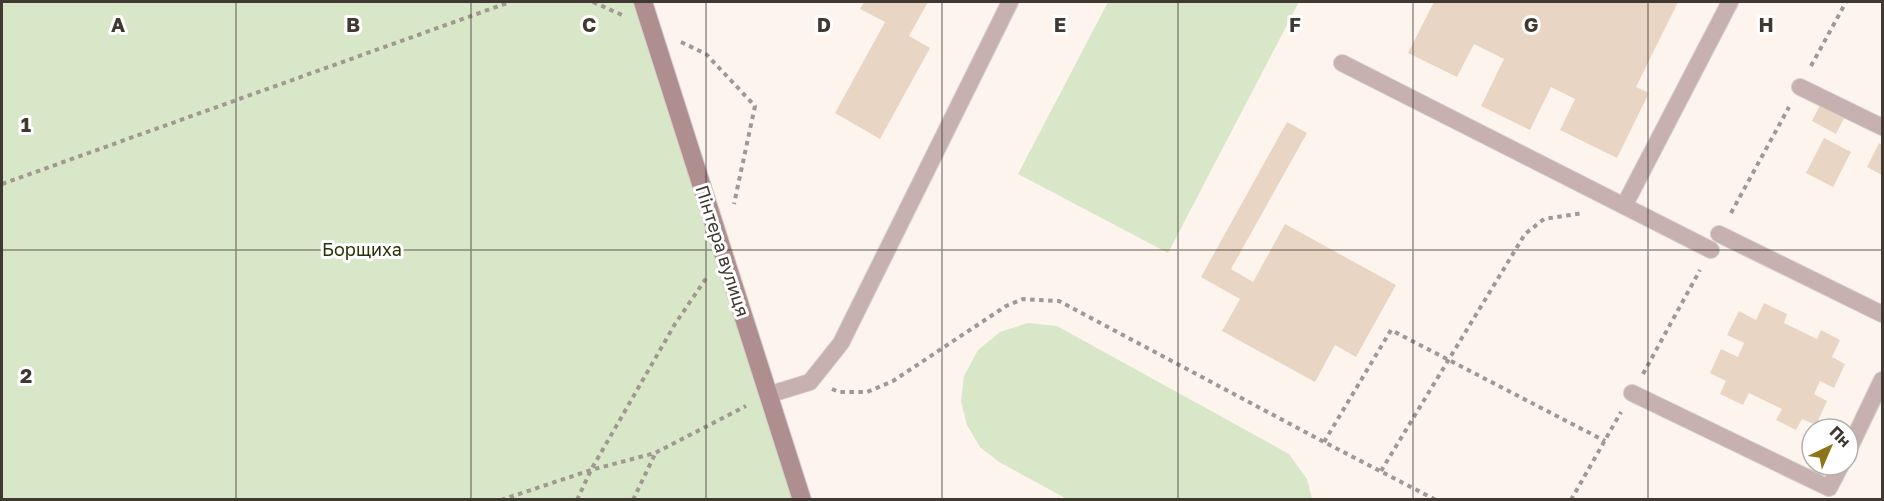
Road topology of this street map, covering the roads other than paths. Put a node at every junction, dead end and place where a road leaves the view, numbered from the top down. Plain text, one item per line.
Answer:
1 (643, 2) edge
2 (1010, 2) edge
3 (1730, 2) edge
4 (1342, 63) dead end
5 (1800, 87) dead end
6 (1882, 127) edge
7 (1624, 206) junction
8 (1719, 234) dead end
9 (1711, 249) dead end
10 (1882, 314) edge
11 (1882, 380) edge
12 (1632, 393) dead end
13 (768, 394) junction
14 (1860, 425) edge
15 (1800, 475) edge
16 (1804, 477) edge
17 (1835, 477) edge
18 (802, 500) edge

1 - 13 street, Пінтера вулиця
2 - 13 lane
3 - 7 lane
4 - 7 lane
5 - 6 lane
7 - 9 lane
8 - 10 lane
11 - 14 lane
12 - 15 lane
13 - 18 street, Пінтера вулиця
16 - 17 lane

